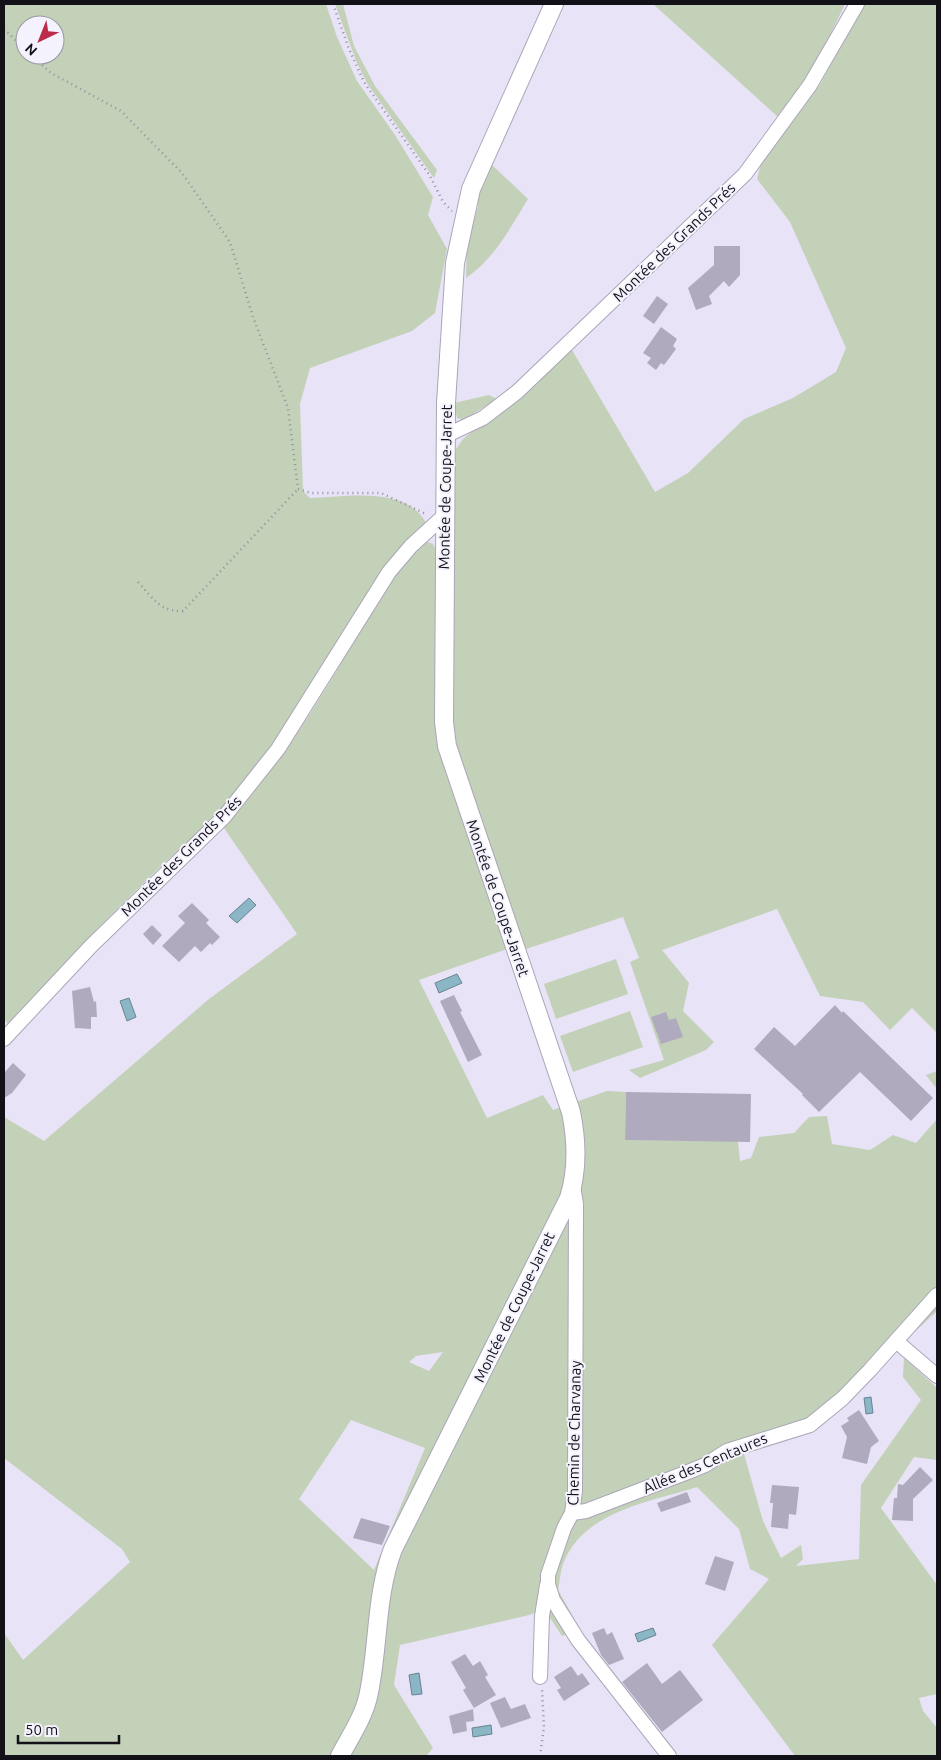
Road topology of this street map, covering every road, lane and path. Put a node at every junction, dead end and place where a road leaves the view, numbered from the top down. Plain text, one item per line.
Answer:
1 (333, 4) edge
2 (554, 4) edge
3 (856, 4) edge
4 (4, 29) edge
5 (15, 39) edge
6 (42, 65) edge
7 (463, 221) junction
8 (445, 436) junction
9 (298, 489) junction
10 (442, 517) junction
11 (138, 582) dead end
12 (4, 1038) edge
13 (573, 1185) junction
14 (937, 1296) edge
15 (896, 1341) junction
16 (937, 1376) edge
17 (572, 1513) junction
18 (548, 1584) junction
19 (540, 1677) joint
20 (340, 1756) edge
21 (540, 1756) edge
22 (669, 1756) edge

1 - 7 path
2 - 7 main road, Montée de Coupe-Jarret
3 - 8 street, Montée des Grands Prés
4 - 5 path
6 - 9 path
7 - 8 main road, Montée de Coupe-Jarret
8 - 10 main road, Montée de Coupe-Jarret
9 - 10 path
9 - 11 path
10 - 12 street, Montée des Grands Prés
10 - 13 main road, Montée de Coupe-Jarret
13 - 17 street, Chemin de Charvanay
13 - 20 main road, Montée de Coupe-Jarret
14 - 15 street, Allée des Centaures
15 - 16 street
15 - 17 street, Allée des Centaures
17 - 18 street, Chemin de Charvanay
18 - 19 street, Chemin de Charvanay
18 - 22 street
19 - 21 path

